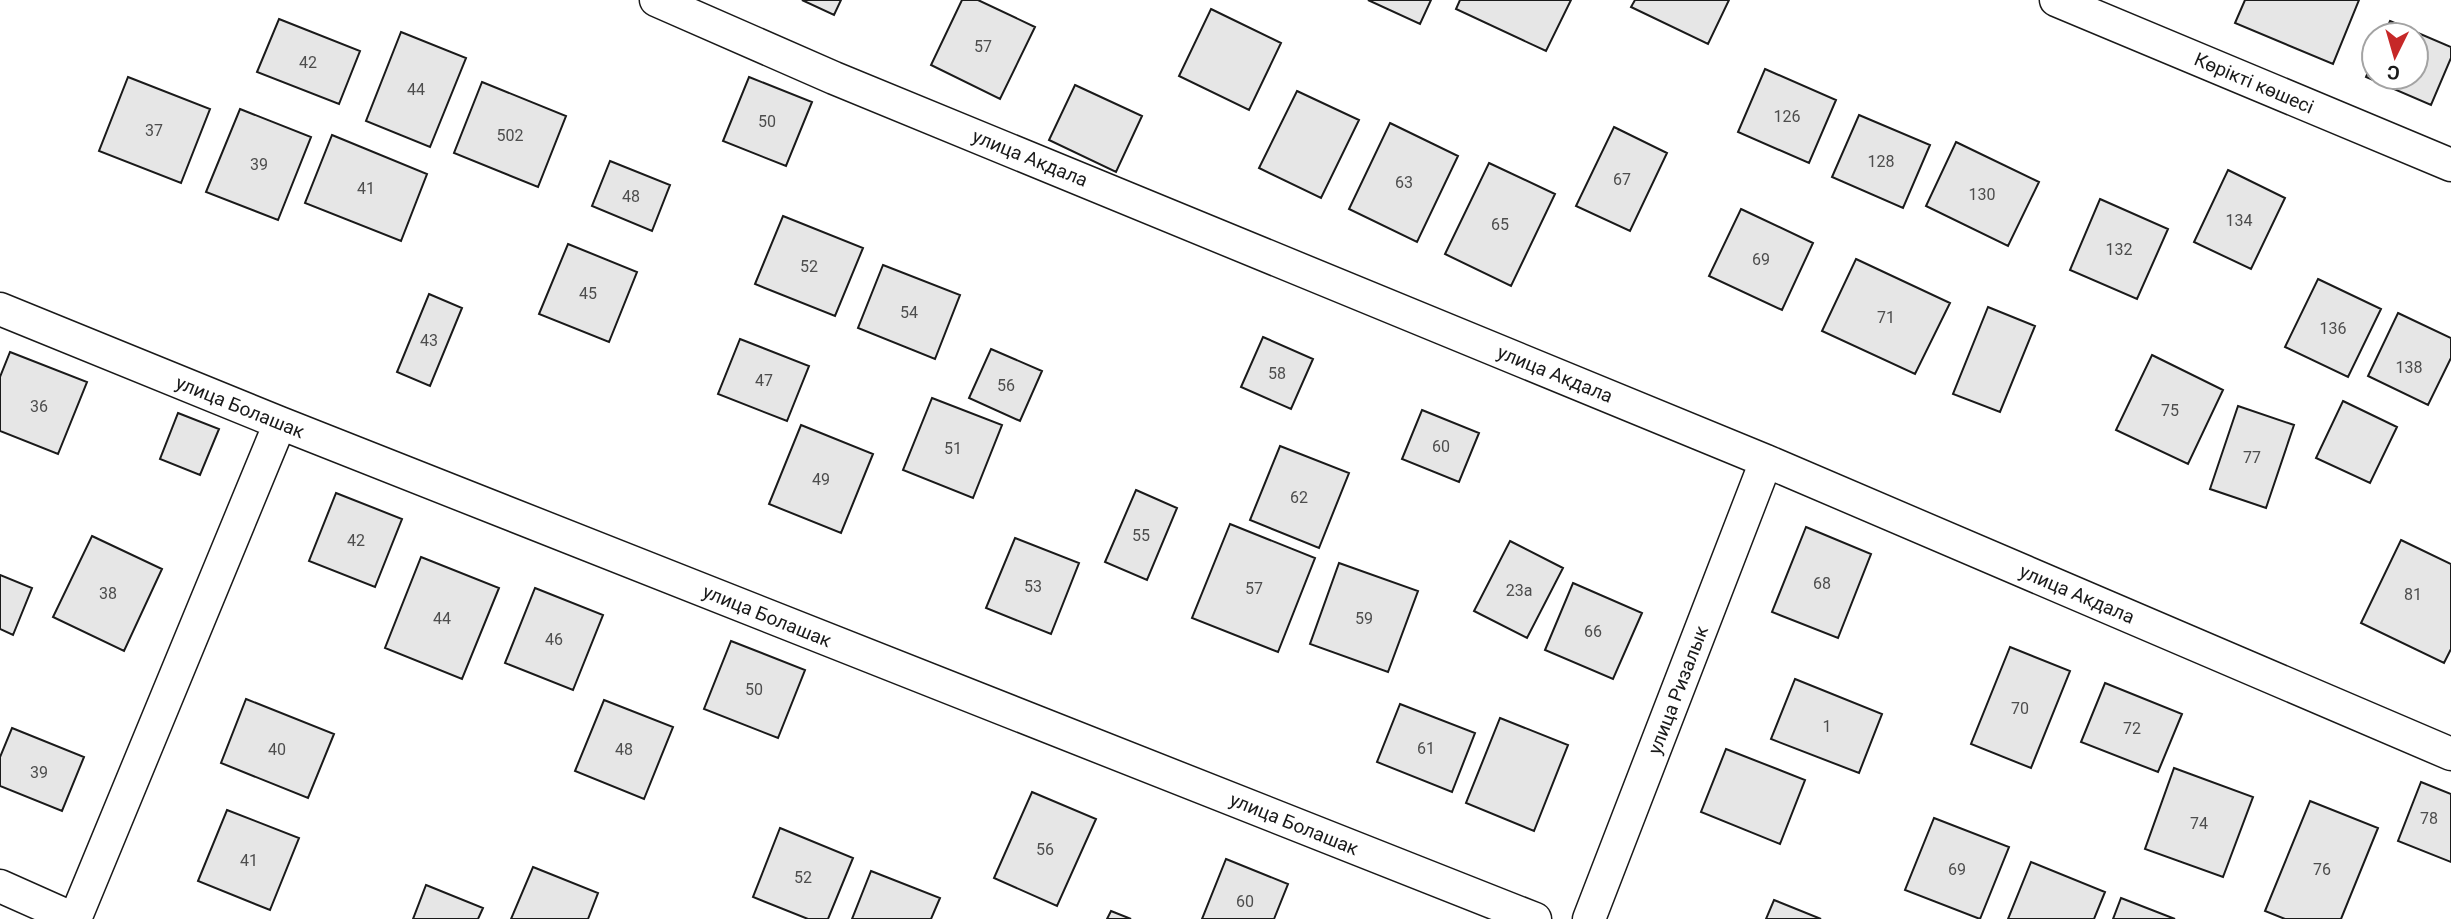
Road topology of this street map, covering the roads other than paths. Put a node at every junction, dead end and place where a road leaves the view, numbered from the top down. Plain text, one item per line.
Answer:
1 (656, 0) edge
2 (2056, 0) edge
3 (2451, 165) edge
4 (0, 309) edge
5 (280, 423) junction
6 (1766, 461) junction
7 (2451, 754) edge
8 (0, 886) edge
9 (75, 919) edge
10 (1535, 919) edge
11 (1589, 919) edge

1 - 6 street, улица Акдала
2 - 3 street, Көрікті көшесі
4 - 5 street, улица Болашак
5 - 9 street
5 - 10 street, улица Болашак
6 - 7 street, улица Акдала
6 - 11 street, улица Ризалык
8 - 9 street

